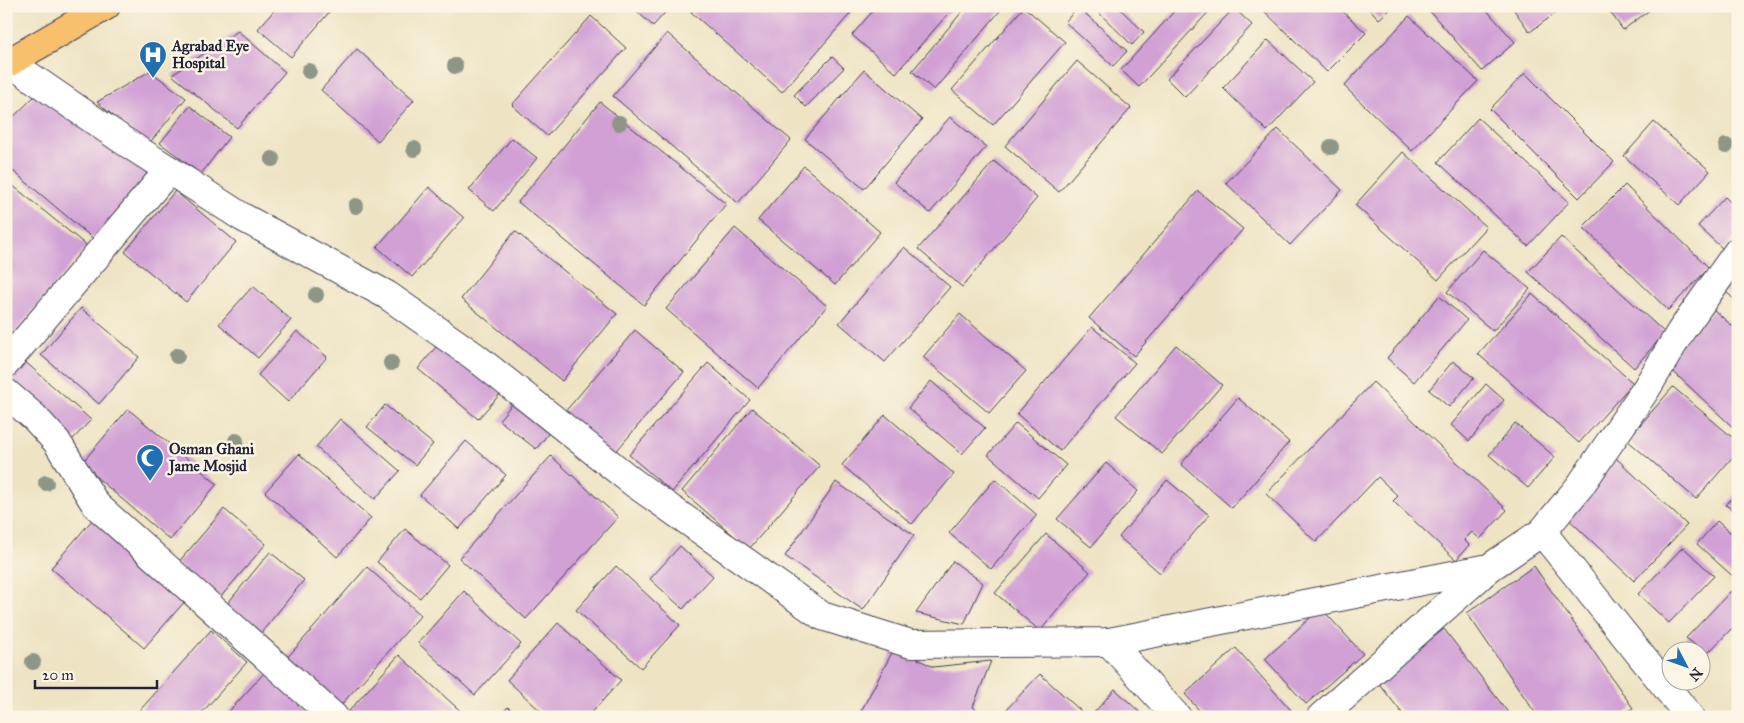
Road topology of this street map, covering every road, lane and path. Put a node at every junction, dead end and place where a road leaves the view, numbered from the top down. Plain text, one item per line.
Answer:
1 (106, 6) edge
2 (8, 63) edge
3 (169, 170) junction
4 (1738, 251) edge
5 (6, 363) edge
6 (6, 393) edge
7 (1542, 532) junction
8 (1489, 568) junction
9 (1109, 642) junction
10 (334, 717) edge
11 (1177, 717) edge
12 (1321, 717) edge
13 (1690, 717) edge

1 - 2 main road
2 - 3 street
3 - 5 street
3 - 9 street
4 - 7 street
6 - 10 street
7 - 8 street
7 - 13 street
8 - 9 street
8 - 12 street
9 - 11 street

